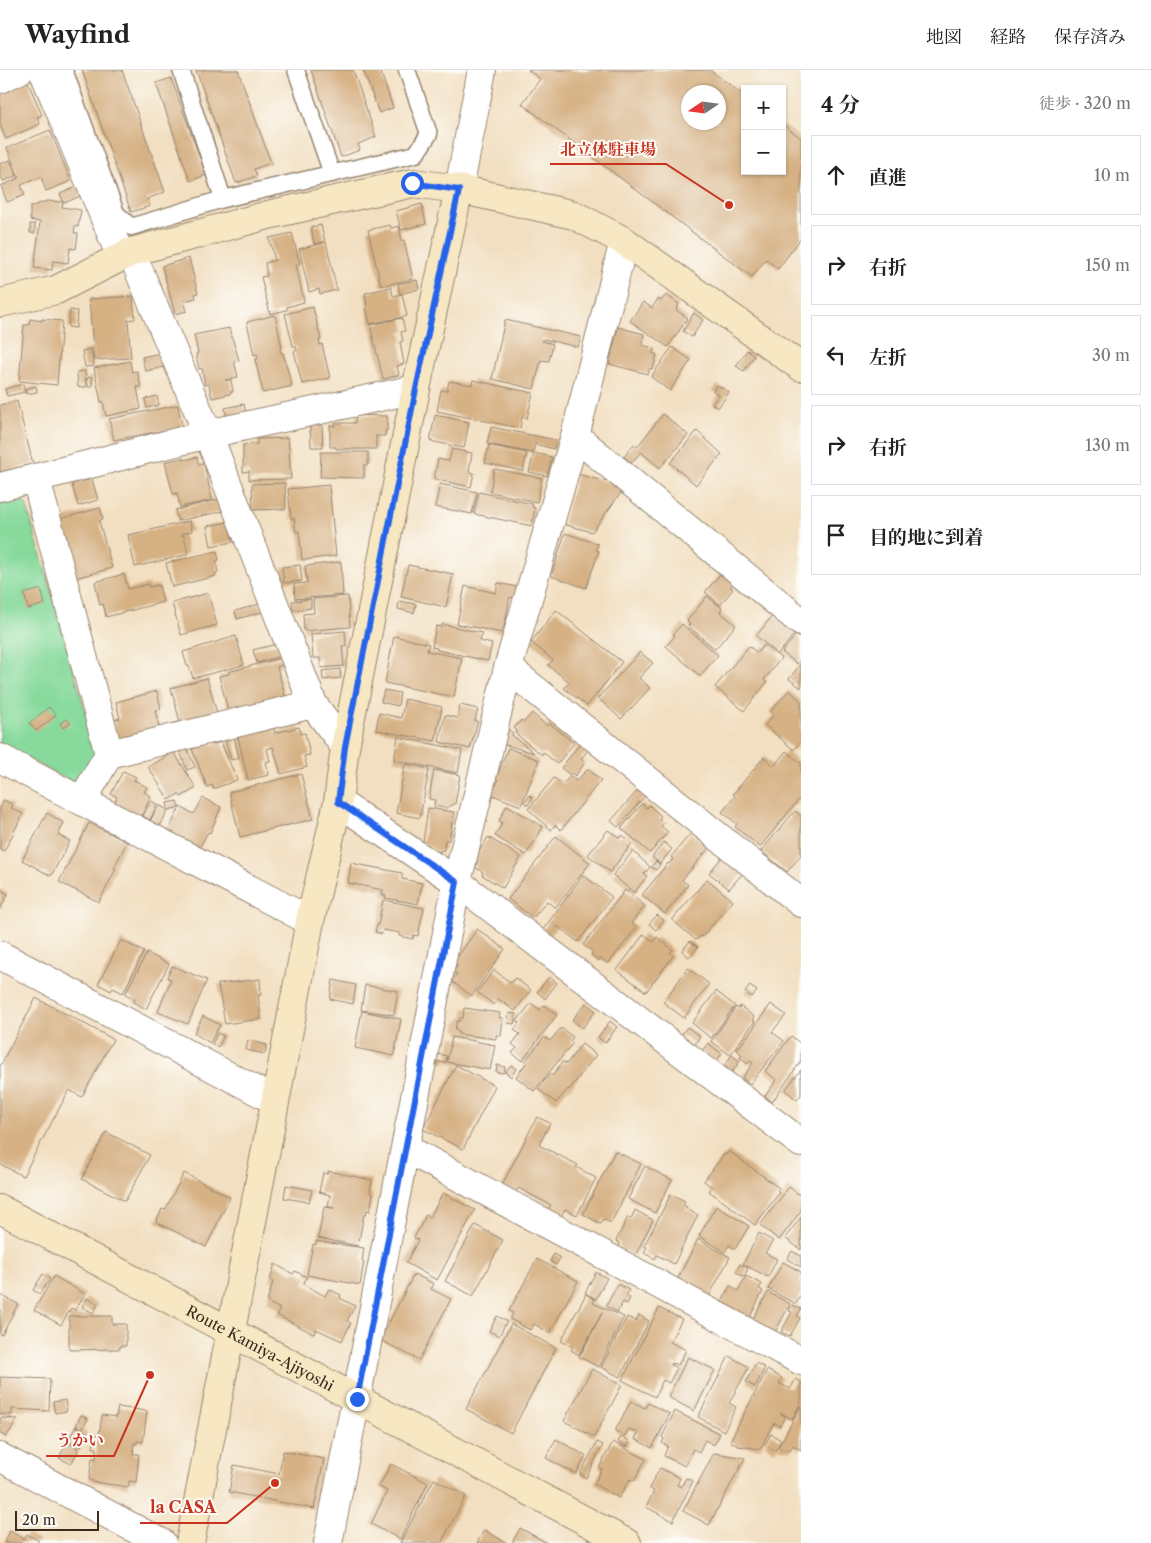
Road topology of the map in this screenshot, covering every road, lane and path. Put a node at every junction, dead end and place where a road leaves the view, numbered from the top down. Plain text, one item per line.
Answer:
1 (19, 70) edge
2 (42, 70) edge
3 (64, 70) edge
4 (181, 70) edge
5 (296, 70) edge
6 (407, 70) edge
7 (482, 70) edge
8 (0, 79) edge
9 (332, 174) junction
10 (459, 190) junction
11 (224, 198) junction
12 (624, 241) junction
13 (126, 254) junction
14 (0, 303) edge
15 (801, 367) edge
16 (416, 389) junction
17 (208, 434) junction
18 (575, 436) junction
19 (36, 479) junction
20 (0, 487) edge
21 (801, 622) edge
22 (508, 668) junction
23 (313, 704) junction
24 (345, 747) junction
25 (109, 754) junction
26 (0, 758) edge
27 (82, 801) junction
28 (338, 802) junction
29 (457, 882) junction
30 (801, 902) edge
31 (310, 921) junction
32 (0, 955) edge
33 (274, 1100) junction
34 (801, 1144) edge
35 (406, 1148) junction
36 (0, 1209) edge
37 (231, 1333) junction
38 (798, 1352) edge
39 (357, 1399) junction
40 (0, 1457) edge
41 (162, 1543) edge
42 (190, 1543) edge
43 (328, 1543) edge
44 (628, 1543) edge

1 - 8 street
2 - 13 street
3 - 11 lane
4 - 11 lane
5 - 9 lane
6 - 9 lane
7 - 10 street
9 - 11 lane
10 - 12 street
10 - 13 street
10 - 16 street
12 - 15 street
12 - 18 street
13 - 14 street
13 - 17 street
16 - 17 street
16 - 24 street
17 - 19 street
17 - 23 street
18 - 21 street
18 - 22 street
19 - 20 street
19 - 25 street
22 - 29 street
22 - 30 street
23 - 24 street
23 - 25 street
24 - 28 street
25 - 27 street
26 - 27 street
27 - 31 street
28 - 29 street
28 - 31 street
29 - 34 street
29 - 35 street
31 - 33 street
32 - 33 street
33 - 37 street
35 - 38 street
35 - 39 street
36 - 37 street, Route Kamiya-Ajiyoshi
37 - 39 street, Route Kamiya-Ajiyoshi
37 - 42 street
39 - 43 street
39 - 44 street, Route Kamiya-Ajiyoshi
40 - 41 street

